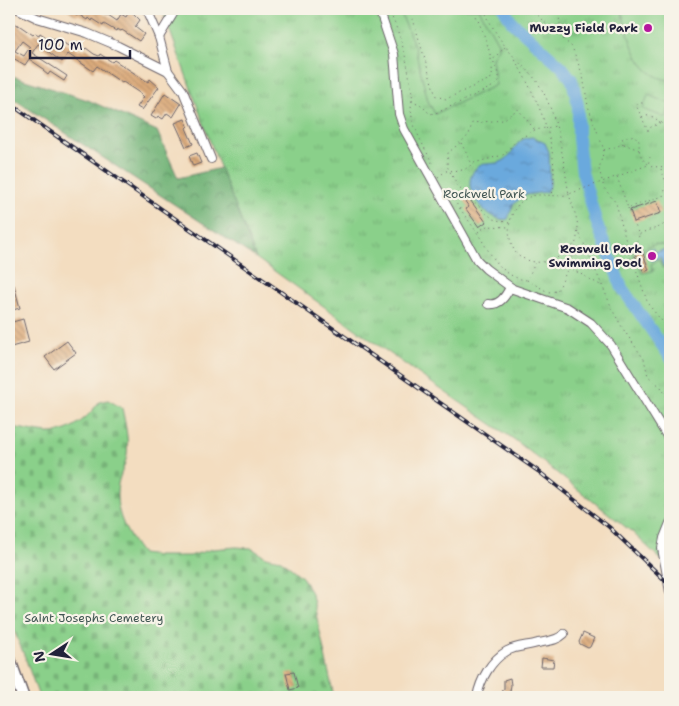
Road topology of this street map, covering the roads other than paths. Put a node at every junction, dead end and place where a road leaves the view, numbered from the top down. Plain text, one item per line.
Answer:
1 (18, 9) edge
2 (147, 9) edge
3 (176, 9) edge
4 (379, 9) edge
5 (159, 37) junction
6 (168, 71) junction
7 (211, 159) dead end
8 (486, 269) junction
9 (481, 277) dead end
10 (510, 287) junction
11 (488, 304) dead end
12 (670, 441) edge
13 (670, 524) edge
14 (670, 592) edge
15 (564, 634) dead end
16 (9, 658) edge
17 (23, 697) edge
18 (477, 697) edge

1 - 6 street
2 - 5 street
3 - 5 street
4 - 8 street
5 - 6 street
6 - 7 street
8 - 9 street
8 - 10 street
10 - 11 street
10 - 12 street
13 - 14 street
15 - 18 street
16 - 17 highway

